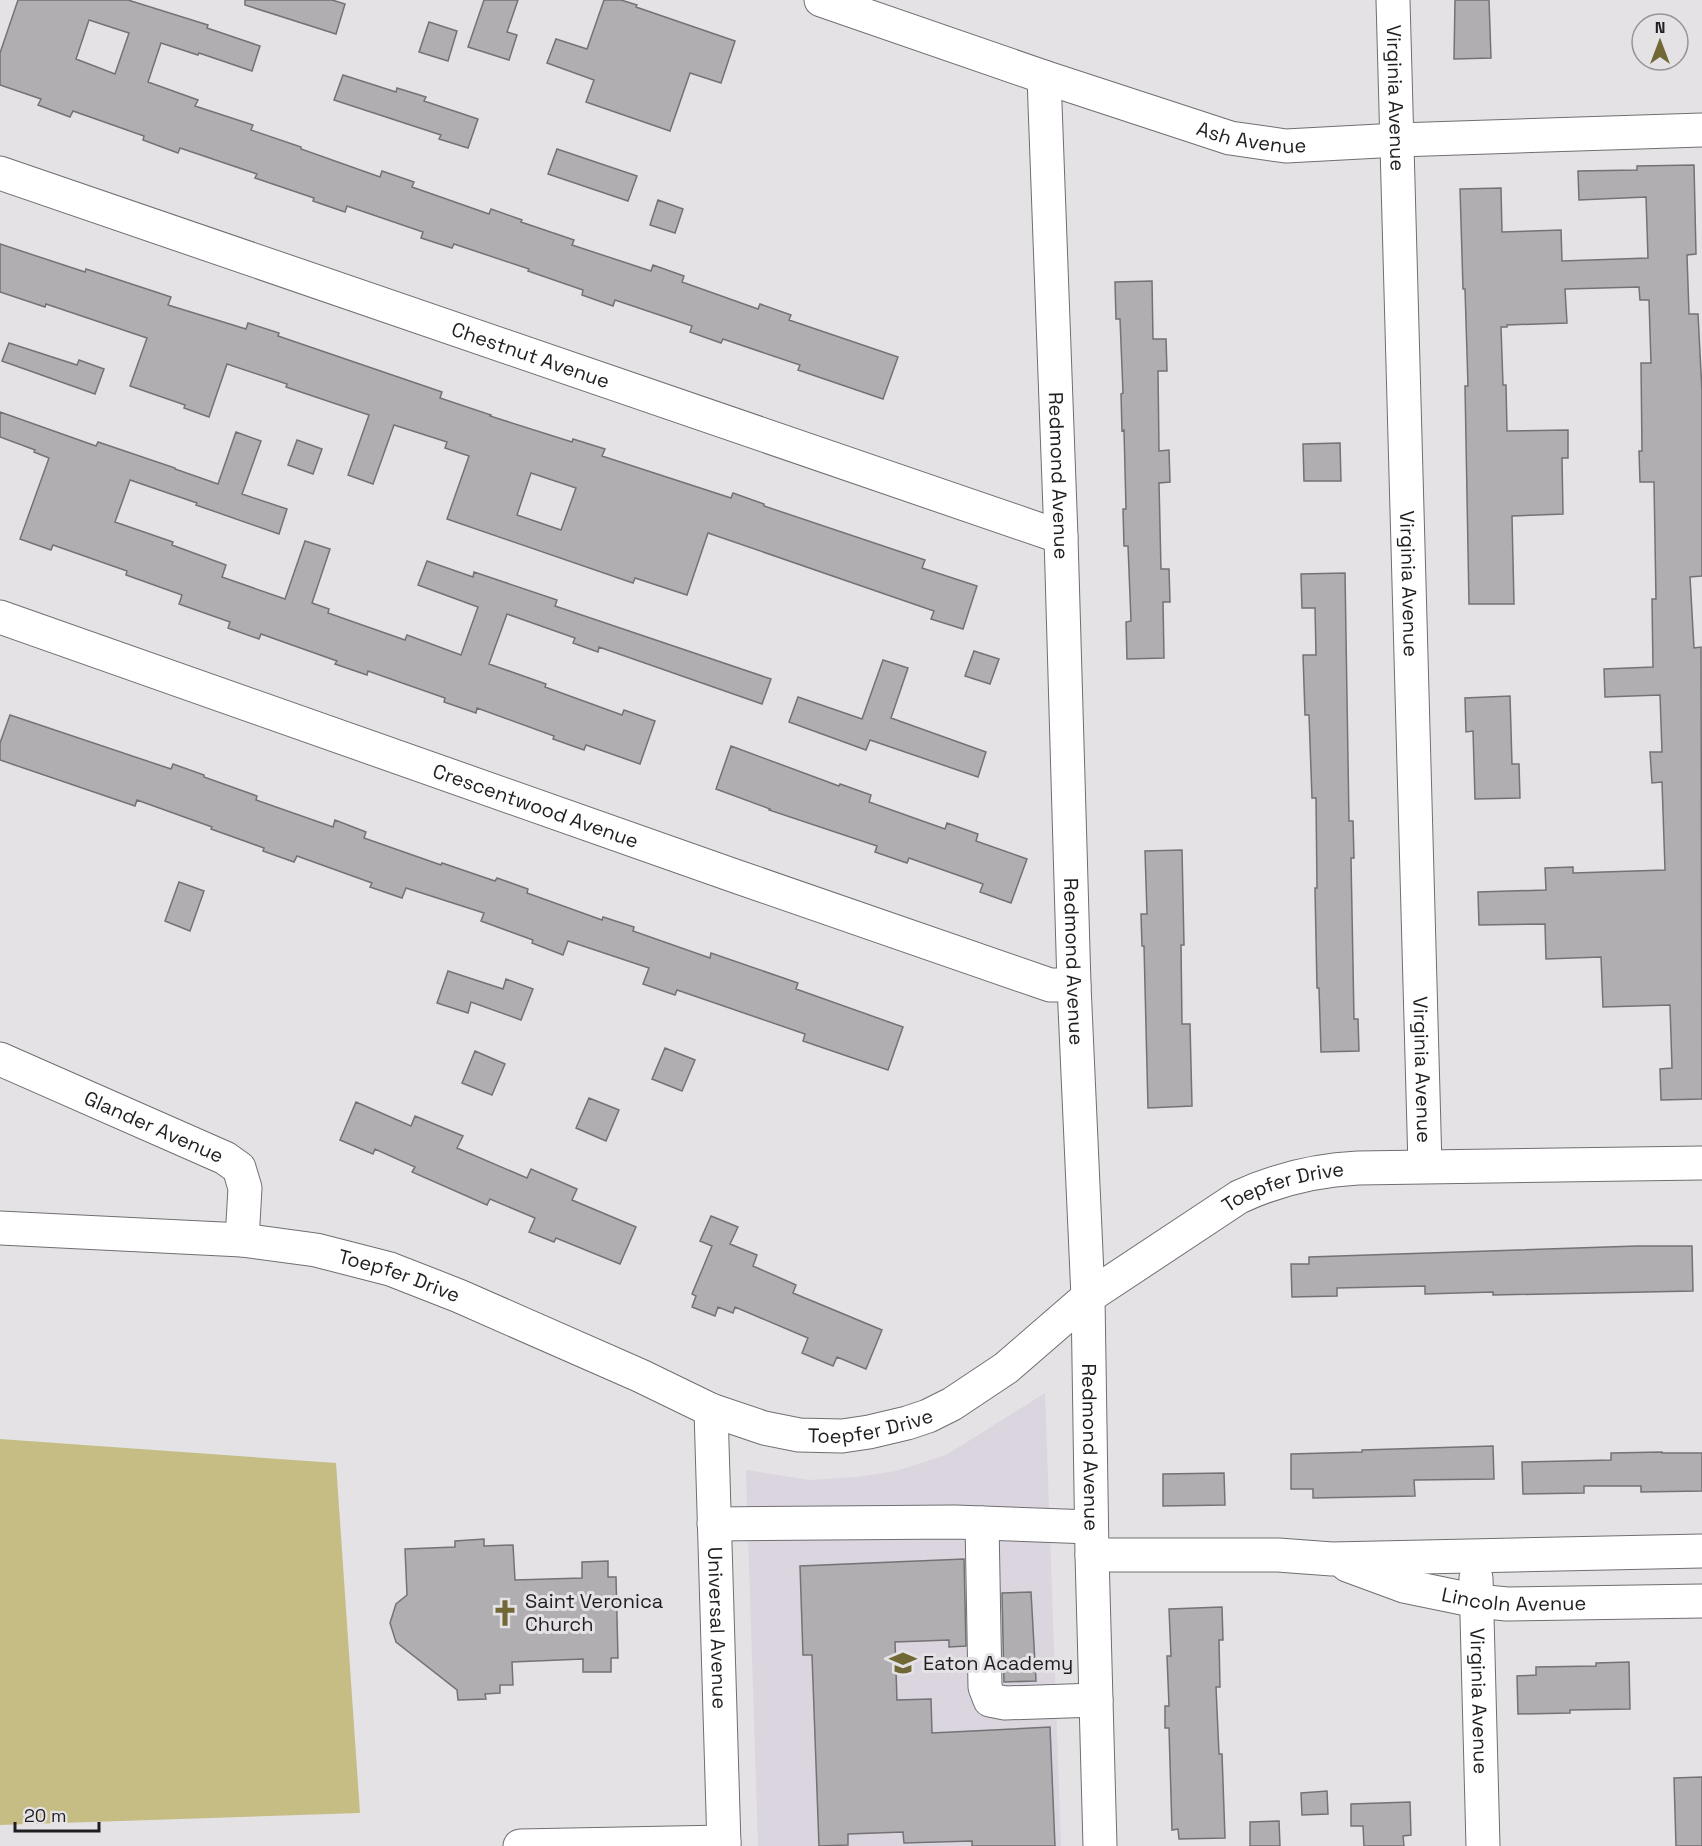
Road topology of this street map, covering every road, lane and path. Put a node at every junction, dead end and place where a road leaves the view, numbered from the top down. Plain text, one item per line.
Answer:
1 (821, 0) edge
2 (1393, 0) edge
3 (1044, 77) junction
4 (1702, 130) edge
5 (1398, 140) junction
6 (0, 173) edge
7 (1061, 537) junction
8 (0, 617) edge
9 (1074, 985) junction
10 (0, 1059) edge
11 (1702, 1163) edge
12 (1425, 1166) junction
13 (0, 1228) edge
14 (242, 1240) junction
15 (1088, 1297) junction
16 (711, 1410) junction
17 (982, 1523) junction
18 (714, 1524) junction
19 (1091, 1541) junction
20 (1702, 1551) edge
21 (1475, 1557) junction
22 (1332, 1559) junction
23 (1477, 1601) junction
24 (1702, 1601) edge
25 (1096, 1700) junction
26 (724, 1844) edge
27 (520, 1846) edge
28 (1100, 1846) edge
29 (1483, 1846) edge

1 - 3 street, Ash Avenue
2 - 5 street, Virginia Avenue
3 - 5 street, Ash Avenue
3 - 7 street, Redmond Avenue
4 - 5 street, Ash Avenue
5 - 12 street, Virginia Avenue
6 - 7 street, Chestnut Avenue
7 - 9 street, Redmond Avenue
8 - 9 street, Crescentwood Avenue
9 - 15 street, Redmond Avenue
10 - 14 street, Glander Avenue
11 - 12 street, Toepfer Drive
12 - 15 street, Toepfer Drive
13 - 14 street, Toepfer Drive
14 - 16 street, Toepfer Drive
15 - 16 street, Toepfer Drive
15 - 19 street, Redmond Avenue
16 - 18 street, Universal Avenue
17 - 18 street, Lincoln Avenue
17 - 19 street, Lincoln Avenue
17 - 25 street
18 - 26 street, Universal Avenue
19 - 22 street, Lincoln Avenue
19 - 25 street, Redmond Avenue
20 - 21 street, Lincoln Avenue
21 - 22 street, Lincoln Avenue
21 - 23 street, Virginia Avenue
22 - 23 street, Lincoln Avenue
23 - 24 street, Lincoln Avenue
23 - 29 street, Virginia Avenue
25 - 28 street, Redmond Avenue
26 - 27 street

